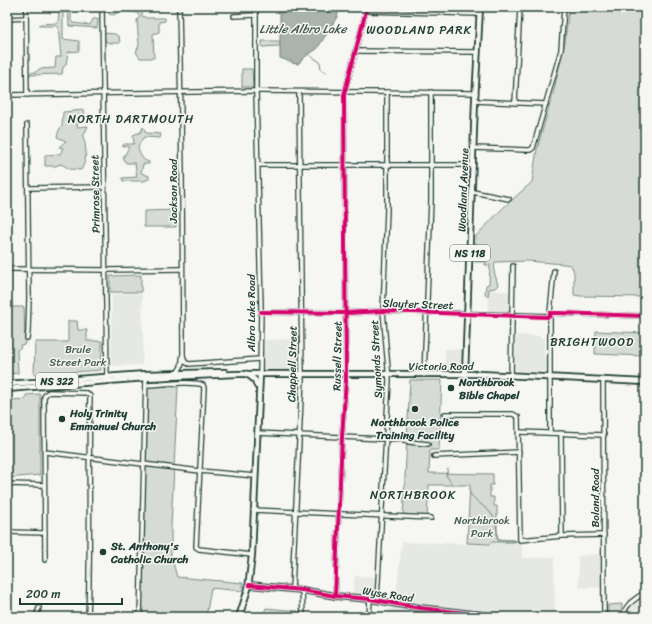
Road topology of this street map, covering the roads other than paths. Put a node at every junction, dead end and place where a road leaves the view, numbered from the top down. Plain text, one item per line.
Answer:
1 (26, 7) edge
2 (102, 7) edge
3 (179, 7) edge
4 (256, 7) edge
5 (480, 7) edge
6 (520, 7) edge
7 (564, 7) edge
8 (367, 9) edge
9 (480, 14) junction
10 (256, 15) junction
11 (234, 16) dead end
12 (26, 18) junction
13 (7, 19) edge
14 (356, 51) junction
15 (478, 52) junction
16 (256, 92) junction
17 (299, 92) junction
18 (344, 92) junction
19 (388, 92) junction
20 (431, 92) junction
21 (180, 93) junction
22 (476, 93) junction
23 (103, 94) junction
24 (7, 95) edge
25 (27, 95) junction
26 (475, 101) junction
27 (515, 103) junction
28 (546, 104) junction
29 (27, 125) dead end
30 (474, 148) junction
31 (301, 164) junction
32 (431, 164) junction
33 (258, 165) junction
34 (344, 165) junction
35 (474, 165) junction
36 (388, 166) junction
37 (104, 187) junction
38 (28, 188) junction
39 (473, 192) junction
40 (509, 199) dead end
41 (513, 266) dead end
42 (7, 269) edge
43 (28, 269) junction
44 (182, 269) junction
45 (106, 270) junction
46 (554, 271) dead end
47 (383, 311) junction
48 (261, 312) junction
49 (302, 312) junction
50 (346, 312) junction
51 (427, 313) junction
52 (467, 314) junction
53 (550, 315) junction
54 (513, 316) junction
55 (645, 316) edge
56 (27, 338) dead end
57 (183, 354) junction
58 (260, 359) junction
59 (465, 365) junction
60 (177, 373) junction
61 (237, 374) junction
62 (247, 374) junction
63 (260, 374) junction
64 (302, 374) junction
65 (346, 374) junction
66 (480, 374) junction
67 (388, 375) junction
68 (424, 375) junction
69 (465, 375) junction
70 (146, 376) junction
71 (511, 376) junction
72 (551, 378) junction
73 (107, 379) junction
74 (603, 380) junction
75 (645, 382) edge
76 (7, 384) edge
77 (146, 386) junction
78 (7, 389) edge
79 (259, 393) junction
80 (445, 414) dead end
81 (257, 432) junction
82 (519, 432) junction
83 (550, 433) junction
84 (562, 433) junction
85 (300, 435) junction
86 (604, 436) junction
87 (342, 437) junction
88 (386, 440) junction
89 (428, 444) dead end
90 (45, 452) junction
91 (519, 452) junction
92 (434, 456) dead end
93 (88, 457) junction
94 (144, 464) junction
95 (200, 471) junction
96 (255, 476) junction
97 (7, 484) edge
98 (44, 485) junction
99 (253, 510) junction
100 (297, 512) junction
101 (340, 513) junction
102 (382, 515) junction
103 (431, 518) dead end
104 (7, 532) edge
105 (45, 532) junction
106 (604, 535) junction
107 (562, 536) junction
108 (252, 555) junction
109 (46, 560) dead end
110 (249, 585) junction
111 (292, 589) junction
112 (302, 590) junction
113 (645, 592) edge
114 (335, 596) junction
115 (370, 599) junction
116 (377, 600) junction
117 (39, 608) dead end
118 (36, 617) edge
119 (88, 617) edge
120 (140, 617) edge
121 (239, 617) edge
122 (304, 617) edge
123 (369, 617) edge
124 (500, 617) edge
125 (604, 617) edge
126 (624, 617) edge

1 - 12 street
2 - 23 street, Primrose Street
3 - 21 street, Jackson Road
4 - 10 street, Albro Lake Road
5 - 9 main road, Woodland Avenue / NS 118
6 - 27 street
7 - 28 street
8 - 9 street
8 - 14 street, Russell Street
9 - 15 main road, Woodland Avenue / NS 118
10 - 11 street
10 - 16 street, Albro Lake Road
12 - 13 street
12 - 25 street
14 - 15 street
14 - 18 street, Russell Street
15 - 22 main road, Woodland Avenue / NS 118
16 - 17 street
16 - 21 street
16 - 33 street, Albro Lake Road
17 - 18 street
17 - 31 street, Chappell Street
18 - 19 street
18 - 34 street, Russell Street
19 - 20 street
19 - 36 street, Symonds Street
20 - 22 street
20 - 32 street
21 - 23 street
21 - 44 street, Jackson Road
22 - 26 main road, Woodland Avenue / NS 118
23 - 25 street
23 - 37 street, Primrose Street
24 - 25 street
26 - 27 street
26 - 30 main road, Woodland Avenue / NS 118
27 - 28 street
28 - 30 street
29 - 38 street
30 - 35 main road, Woodland Avenue / NS 118
31 - 33 street
31 - 34 street
31 - 49 street, Chappell Street
32 - 35 street
32 - 36 street
32 - 51 street
33 - 48 street, Albro Lake Road
34 - 36 street
34 - 50 street, Russell Street
35 - 39 main road, Woodland Avenue / NS 118
36 - 47 street, Symonds Street
37 - 38 street
37 - 45 street, Primrose Street
38 - 43 street
39 - 40 street
39 - 52 main road, Woodland Avenue / NS 118
41 - 54 street
42 - 43 street
43 - 45 street
43 - 56 street
44 - 45 street
44 - 57 street, Jackson Road
45 - 73 street, Primrose Street
46 - 53 street
47 - 50 street, Slayter Street
47 - 51 street, Slayter Street
47 - 67 street, Symonds Street
48 - 49 street, Slayter Street
48 - 58 street, Albro Lake Road
49 - 50 street, Slayter Street
49 - 64 street, Chappell Street
50 - 65 street, Russell Street
51 - 52 street, Slayter Street
51 - 68 street
52 - 54 street, Slayter Street
52 - 59 main road, Woodland Avenue / NS 118
53 - 54 street, Slayter Street
53 - 55 street, Slayter Street
53 - 72 street
54 - 71 street
57 - 58 street
57 - 60 street, Jackson Road
58 - 63 street, Albro Lake Road
59 - 66 main road
59 - 69 main road, Woodland Avenue / NS 118
60 - 61 main road, Victoria Road / NS 322
60 - 70 main road, Victoria Road / NS 322
61 - 62 main road, Victoria Road / NS 322
61 - 70 main road, Victoria Road / NS 322
62 - 63 main road, Victoria Road / NS 322
62 - 79 main road
63 - 64 main road, Victoria Road / NS 322
63 - 79 main road, Albro Lake Road
64 - 65 main road, Victoria Road / NS 322
64 - 85 street, Chappell Street
65 - 67 main road, Victoria Road / NS 322
65 - 87 street, Russell Street
66 - 69 main road, Victoria Road / NS 322
66 - 71 main road, Victoria Road / NS 322
67 - 68 main road, Victoria Road / NS 322
67 - 88 street, Symonds Street
68 - 69 main road, Victoria Road / NS 322
70 - 73 main road, Victoria Road / NS 322
70 - 77 street
71 - 72 main road, Victoria Road / NS 322
72 - 74 main road, Victoria Road / NS 322
72 - 83 street
73 - 76 main road, Victoria Road / NS 322
73 - 78 main road, Victoria Road / NS 322
74 - 75 main road, Victoria Road / NS 322
74 - 86 street, Boland Road
77 - 94 street
77 - 95 street
79 - 81 main road, Albro Lake Road
80 - 82 street
81 - 85 street
81 - 96 main road, Albro Lake Road
82 - 83 street
82 - 91 street
83 - 84 street
84 - 86 street
84 - 107 street
85 - 87 street
85 - 100 street, Chappell Street
86 - 106 street, Boland Road
87 - 88 street
87 - 101 street, Russell Street
88 - 89 street
88 - 102 street, Symonds Street
90 - 93 street
90 - 93 street
90 - 98 street
91 - 92 street
91 - 107 street
93 - 94 street
93 - 119 street
94 - 95 street
94 - 120 street
95 - 96 street
95 - 108 street
96 - 99 main road, Albro Lake Road
97 - 98 street
98 - 105 street
99 - 100 street
99 - 108 main road, Albro Lake Road
100 - 101 street
100 - 111 street, Chappell Street
101 - 102 street
101 - 114 street, Russell Street
102 - 103 street
102 - 116 street, Symonds Street
104 - 105 street
105 - 109 street
106 - 107 street
106 - 125 street, Boland Road
108 - 110 main road, Albro Lake Road
110 - 111 main road, Wyse Road
110 - 121 main road, Albro Lake Road
111 - 112 main road, Wyse Road
112 - 114 main road, Wyse Road
112 - 122 street
113 - 126 street
114 - 115 main road, Wyse Road
115 - 116 main road, Wyse Road
115 - 123 street
116 - 124 main road, Wyse Road
117 - 118 street

